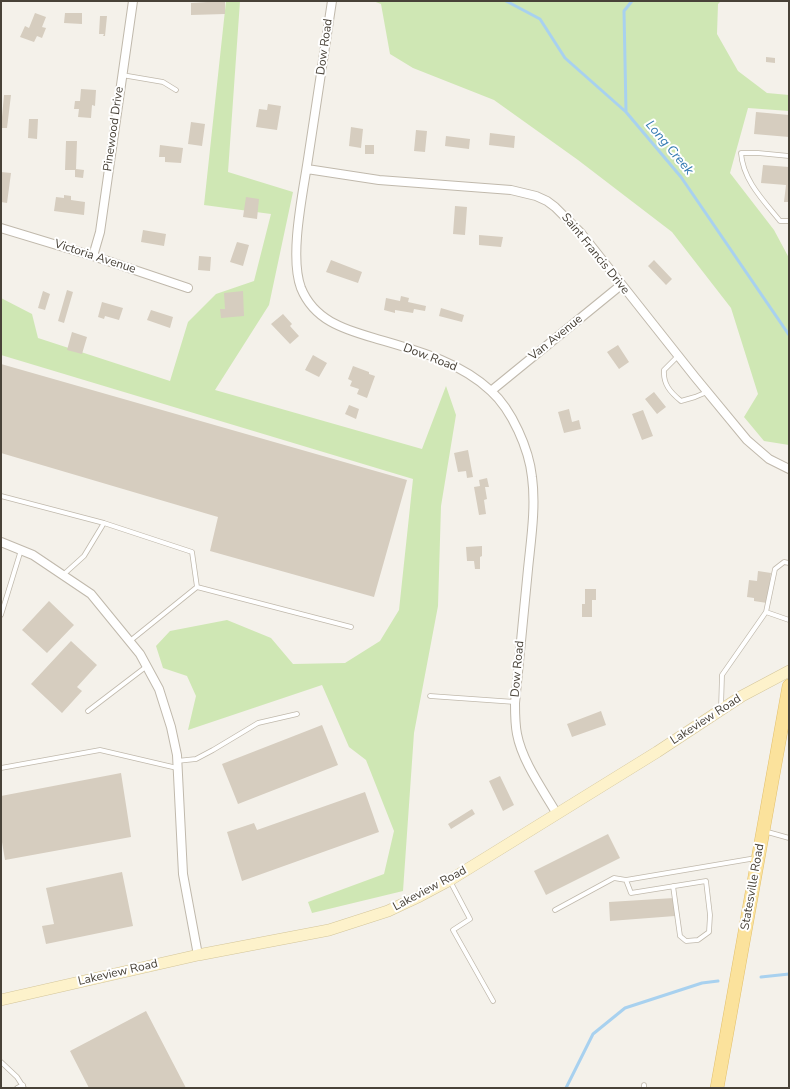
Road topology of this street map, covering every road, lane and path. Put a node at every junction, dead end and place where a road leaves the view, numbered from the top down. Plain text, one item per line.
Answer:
1 (133, 1) edge
2 (332, 1) edge
3 (122, 75) junction
4 (176, 90) dead end
5 (789, 156) edge
6 (307, 169) junction
7 (789, 221) edge
8 (1, 228) edge
9 (93, 256) junction
10 (621, 285) junction
11 (188, 288) dead end
12 (678, 356) junction
13 (491, 390) junction
14 (707, 392) junction
15 (789, 469) edge
16 (1, 496) edge
17 (104, 523) junction
18 (1, 542) edge
19 (21, 550) junction
20 (789, 563) edge
21 (63, 575) junction
22 (197, 587) junction
23 (766, 612) junction
24 (1, 615) edge
25 (789, 620) edge
26 (351, 627) dead end
27 (130, 641) junction
28 (147, 666) junction
29 (789, 672) edge
30 (789, 686) edge
31 (430, 696) dead end
32 (515, 702) junction
33 (721, 710) junction
34 (88, 711) dead end
35 (297, 714) dead end
36 (177, 764) junction
37 (1, 768) edge
38 (557, 814) junction
39 (763, 831) junction
40 (789, 838) edge
41 (759, 857) junction
42 (450, 880) junction
43 (626, 880) junction
44 (673, 886) junction
45 (555, 910) dead end
46 (198, 955) junction
47 (1, 1000) edge
48 (493, 1001) dead end
49 (1, 1062) edge
50 (23, 1087) edge
51 (17, 1088) edge
52 (717, 1088) edge

1 - 3 street, Pinewood Drive
2 - 6 street, Dow Road
3 - 4 lane
3 - 9 street, Pinewood Drive
5 - 7 lane
6 - 10 street, Saint Francis Drive
6 - 13 street, Dow Road
8 - 9 street, Victoria Avenue
9 - 11 street, Victoria Avenue
10 - 12 street, Saint Francis Drive
10 - 13 street, Van Avenue
12 - 14 street, Saint Francis Drive
12 - 14 lane
13 - 32 street, Dow Road
14 - 15 street, Saint Francis Drive
16 - 17 lane
17 - 21 lane
17 - 22 lane
18 - 19 street
19 - 21 street
19 - 24 lane
20 - 23 lane
21 - 27 street
22 - 26 lane
22 - 27 lane
23 - 25 lane
23 - 33 lane
27 - 28 street
28 - 34 lane
28 - 36 street
29 - 33 main road, Lakeview Road
30 - 39 main road, Statesville Road
31 - 32 lane
32 - 38 street, Dow Road
33 - 38 main road, Lakeview Road
35 - 36 lane
36 - 37 lane
36 - 46 street
38 - 42 main road, Lakeview Road
39 - 40 lane
39 - 41 main road, Statesville Road
41 - 43 lane
41 - 52 main road, Statesville Road
42 - 46 main road, Lakeview Road
42 - 48 lane
43 - 44 lane
43 - 45 lane
44 - 44 lane
46 - 47 main road, Lakeview Road
49 - 50 lane
50 - 51 lane

